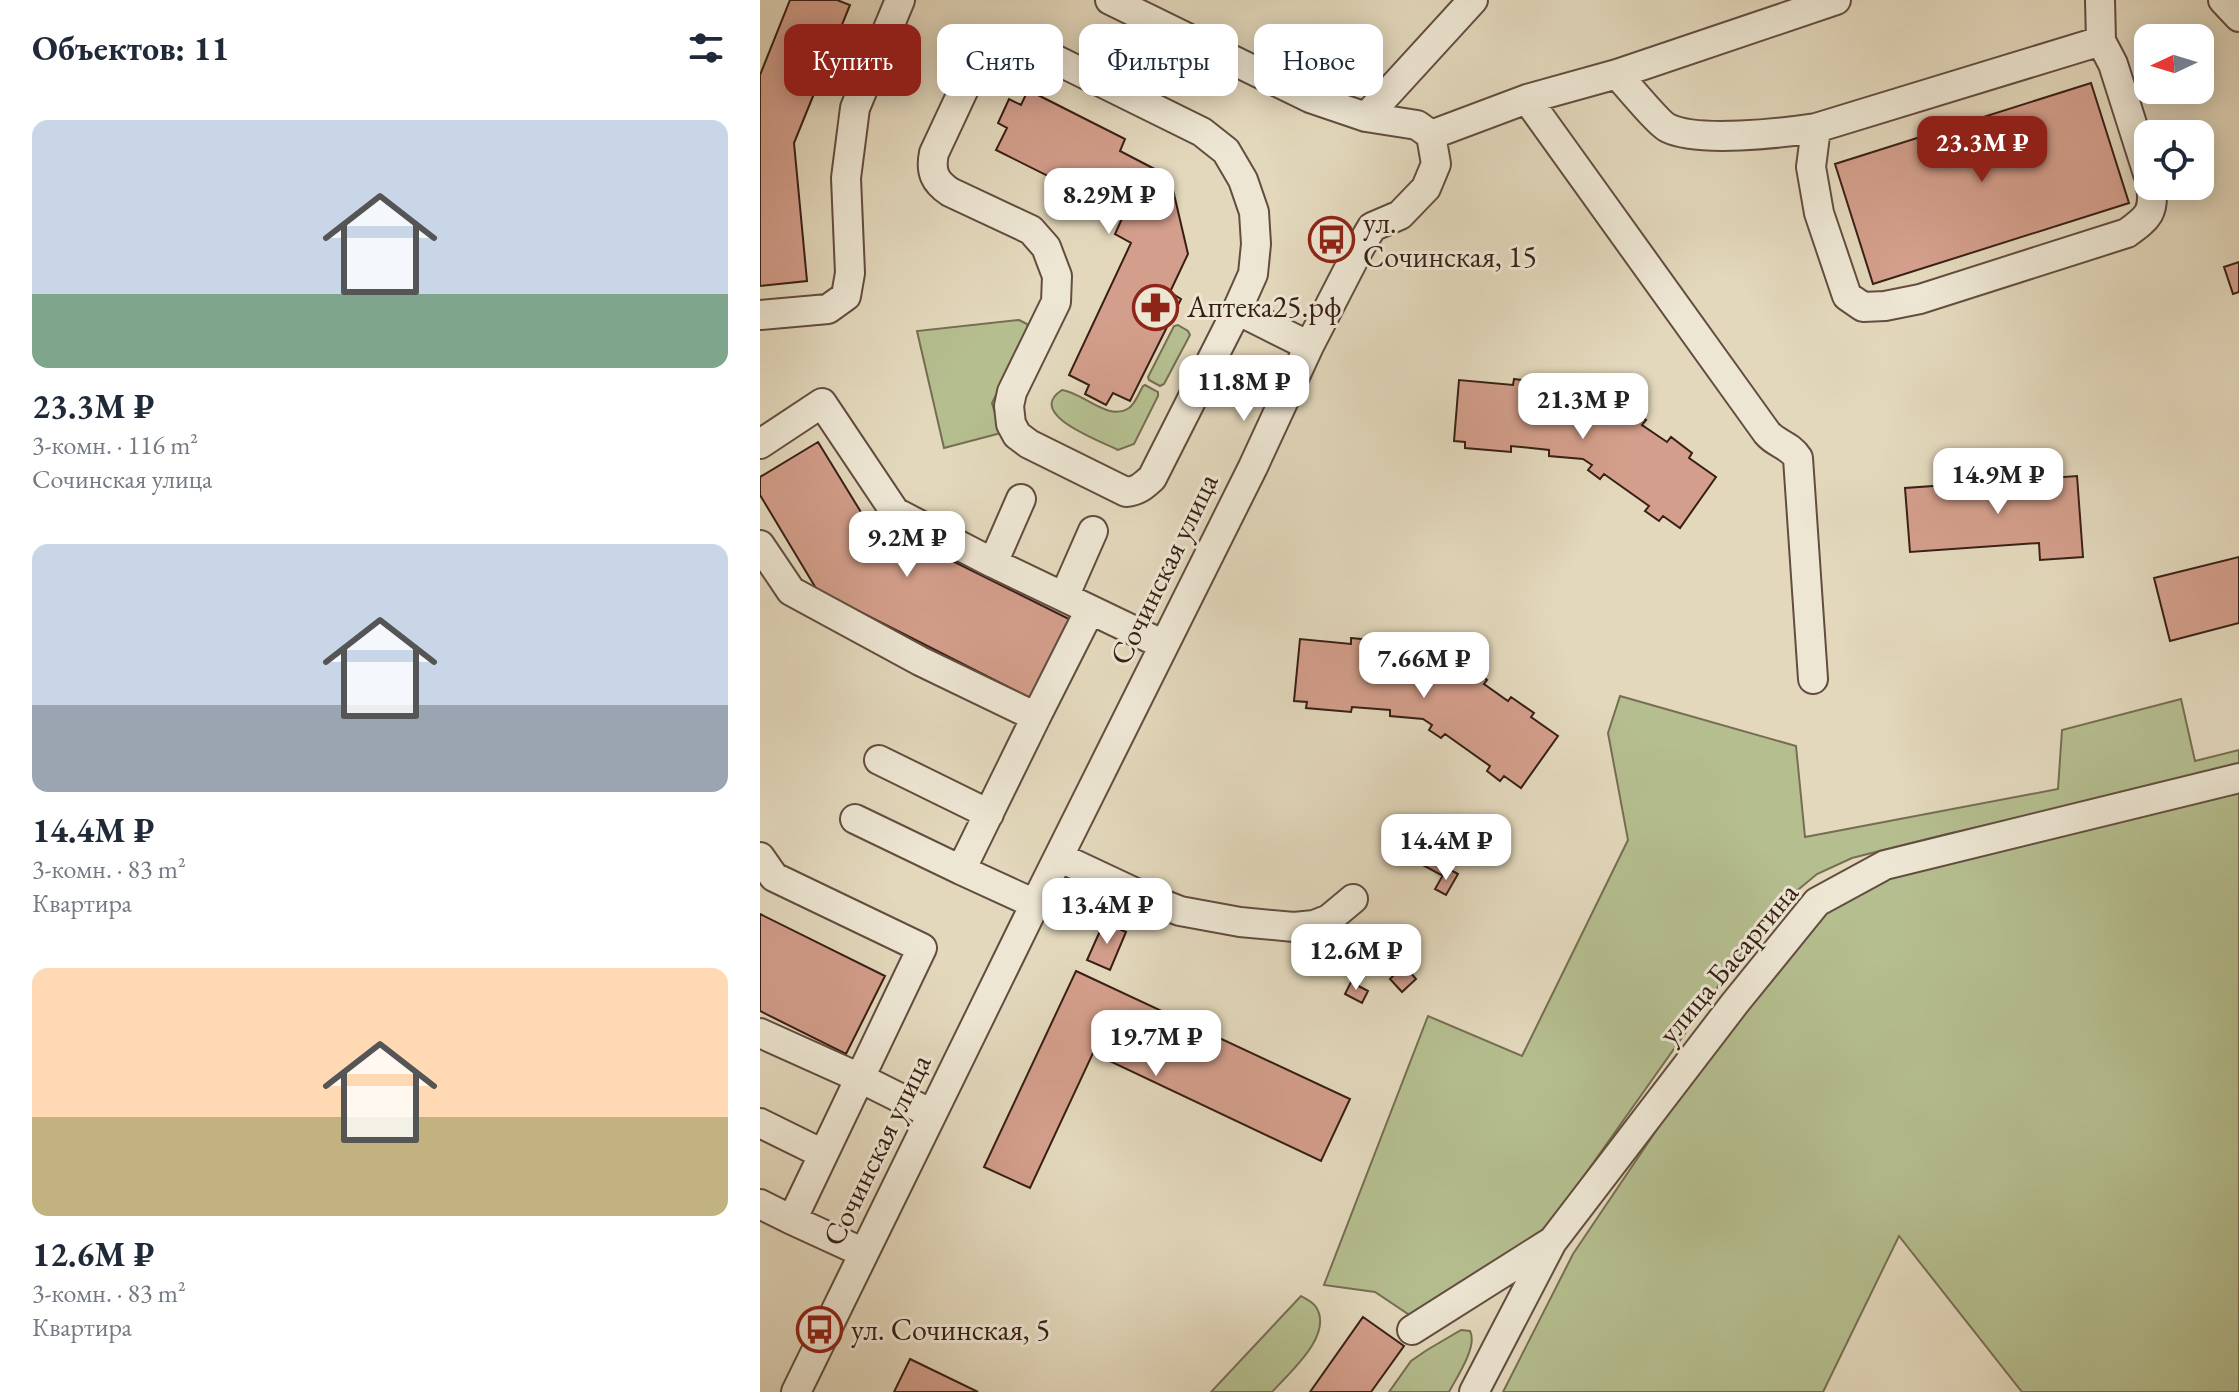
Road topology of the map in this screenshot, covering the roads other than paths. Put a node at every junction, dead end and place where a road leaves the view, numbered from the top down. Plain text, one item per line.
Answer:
1 (900, 0) edge
2 (1110, 0) edge
3 (1473, 0) edge
4 (1836, 0) edge
5 (2100, 0) edge
6 (2223, 0) edge
7 (2239, 17) edge
8 (2101, 41) junction
9 (1617, 74) junction
10 (1527, 99) junction
11 (1366, 117) junction
12 (1816, 128) junction
13 (2134, 130) edge
14 (1431, 135) junction
15 (2152, 200) edge
16 (1237, 310) junction
17 (760, 315) edge
18 (1309, 346) junction
19 (760, 444) edge
20 (1021, 499) dead end
21 (1093, 531) dead end
22 (760, 545) edge
23 (993, 563) junction
24 (1064, 597) junction
25 (1090, 610) junction
26 (1164, 645) junction
27 (1813, 679) dead end
28 (1036, 717) junction
29 (879, 760) dead end
30 (2239, 778) edge
31 (989, 814) junction
32 (855, 819) dead end
33 (760, 857) edge
34 (1059, 857) junction
35 (961, 870) junction
36 (1353, 899) dead end
37 (1035, 904) junction
38 (760, 1033) edge
39 (860, 1078) junction
40 (932, 1114) junction
41 (760, 1123) edge
42 (823, 1154) junction
43 (760, 1204) edge
44 (792, 1220) junction
45 (1552, 1242) junction
46 (864, 1253) junction
47 (1412, 1330) dead end
48 (796, 1392) edge
49 (1474, 1392) edge

1 - 17 street
2 - 11 street
3 - 11 street
4 - 9 street
5 - 8 street
6 - 7 street
8 - 12 street
8 - 13 street
9 - 10 street
9 - 12 street
10 - 14 street
10 - 27 street
11 - 14 street
12 - 15 street
14 - 18 street, Сочинская улица
16 - 16 street
16 - 18 street
18 - 26 street, Сочинская улица
19 - 23 street
20 - 23 street
21 - 24 street
22 - 28 street
23 - 24 street
24 - 25 street
25 - 26 street
25 - 28 street
26 - 34 street, Сочинская улица
28 - 31 street
29 - 31 street
30 - 45 street, улица Басаргина
31 - 35 street
32 - 35 street
33 - 39 street
34 - 36 street
34 - 37 street, Сочинская улица
35 - 37 street
37 - 40 street, Сочинская улица
38 - 39 street
39 - 40 street
39 - 42 street
40 - 46 street, Сочинская улица
41 - 42 street
42 - 44 street
43 - 44 street
44 - 46 street
45 - 47 street
45 - 49 street, улица Басаргина
46 - 48 street, Сочинская улица

